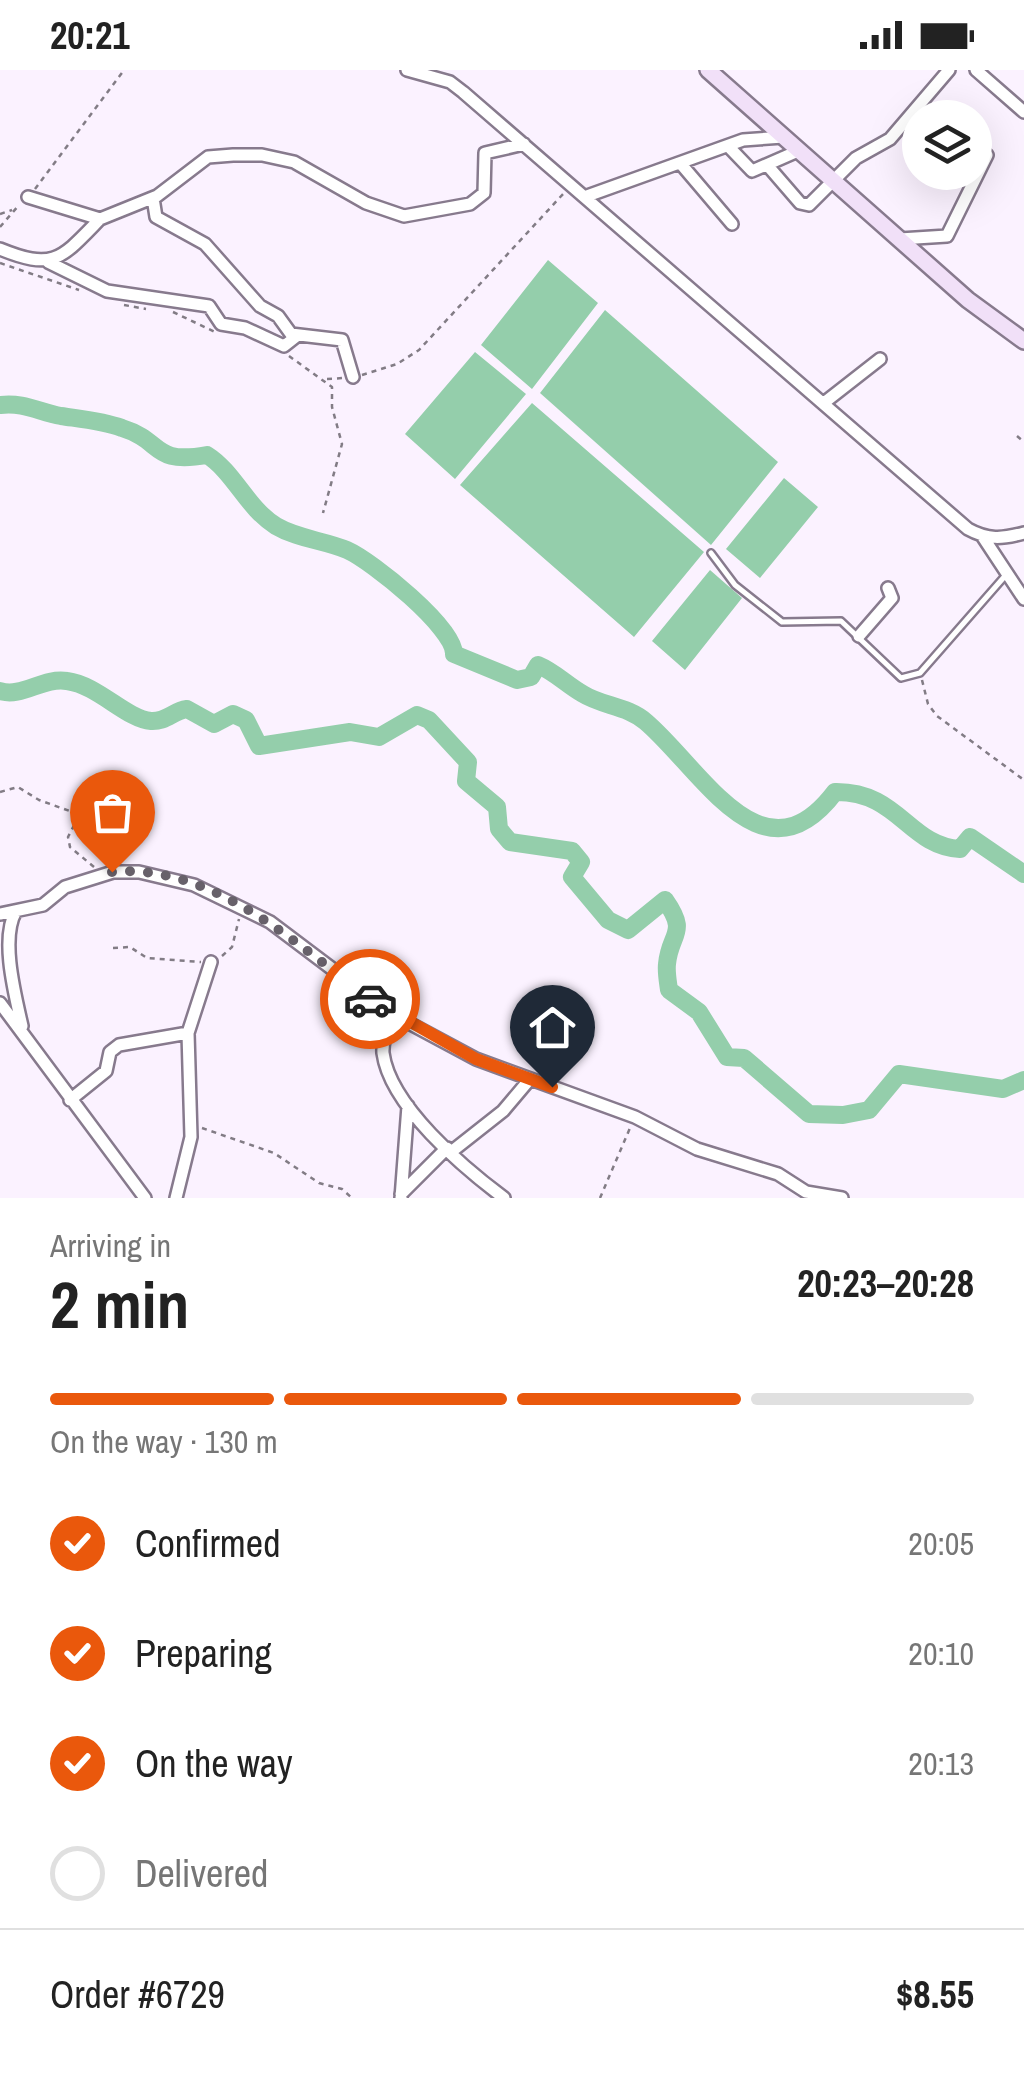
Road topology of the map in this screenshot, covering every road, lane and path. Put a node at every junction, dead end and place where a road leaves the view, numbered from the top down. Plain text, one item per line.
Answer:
1 (124, 70) edge
2 (407, 70) edge
3 (437, 70) edge
4 (708, 70) edge
5 (949, 70) edge
6 (976, 70) edge
7 (450, 82) junction
8 (1024, 112) edge
9 (783, 137) junction
10 (524, 144) junction
11 (728, 146) junction
12 (798, 151) junction
13 (680, 164) junction
14 (768, 166) junction
15 (832, 181) junction
16 (572, 184) junction
17 (970, 190) edge
18 (28, 196) junction
19 (587, 196) junction
20 (154, 198) junction
21 (14, 210) junction
22 (0, 214) edge
23 (100, 219) junction
24 (732, 224) dead end
25 (0, 227) edge
26 (900, 240) junction
27 (0, 249) edge
28 (0, 262) edge
29 (48, 262) junction
30 (79, 290) dead end
31 (112, 302) dead end
32 (155, 309) dead end
33 (166, 309) dead end
34 (298, 335) junction
35 (227, 336) dead end
36 (1024, 341) edge
37 (279, 352) dead end
38 (880, 358) dead end
39 (353, 377) junction
40 (326, 379) junction
41 (824, 402) junction
42 (1016, 436) dead end
43 (1024, 442) edge
44 (322, 512) dead end
45 (1024, 532) edge
46 (983, 538) junction
47 (710, 553) dead end
48 (1008, 574) junction
49 (888, 588) dead end
50 (1024, 599) edge
51 (859, 636) junction
52 (920, 673) junction
53 (100, 775) dead end
54 (1024, 780) edge
55 (0, 792) edge
56 (80, 814) junction
57 (103, 874) junction
58 (242, 908) junction
59 (16, 910) junction
60 (0, 914) edge
61 (113, 948) dead end
62 (212, 962) junction
63 (0, 1003) edge
64 (392, 1014) junction
65 (23, 1030) junction
66 (188, 1033) junction
67 (530, 1079) junction
68 (70, 1100) junction
69 (408, 1106) junction
70 (190, 1115) junction
71 (635, 1117) junction
72 (449, 1150) junction
73 (401, 1196) edge
74 (145, 1198) edge
75 (176, 1198) edge
76 (352, 1198) edge
77 (504, 1198) edge
78 (600, 1198) edge
79 (842, 1198) edge

1 - 18 path
2 - 7 street
3 - 7 street
4 - 9 main road
5 - 15 street
6 - 8 street
7 - 10 street
9 - 11 street
9 - 12 main road
10 - 16 street
10 - 20 street
11 - 13 street
11 - 14 street
12 - 14 street
12 - 15 main road
13 - 19 street
13 - 24 street
14 - 15 street
15 - 26 main road
16 - 19 street
16 - 39 path
17 - 26 street
18 - 21 path
18 - 23 street
19 - 41 street
20 - 23 street
20 - 34 street
21 - 22 path
21 - 25 path
23 - 29 street
26 - 36 main road
27 - 29 street
28 - 30 path
29 - 34 street
31 - 32 path
33 - 35 path
34 - 39 street
37 - 40 path
38 - 41 street
39 - 40 path
40 - 44 path
41 - 46 street
42 - 43 path
45 - 46 street
46 - 48 street
47 - 51 lane
48 - 50 street
48 - 52 lane
49 - 51 street
51 - 52 lane
52 - 54 path
53 - 56 path
55 - 56 path
56 - 57 path
57 - 58 street
57 - 59 street
58 - 62 path
58 - 64 street
59 - 60 street
59 - 65 street
61 - 62 path
62 - 66 street
63 - 65 street
64 - 67 street
64 - 69 street
65 - 68 street
66 - 68 street
66 - 70 street
67 - 71 street
67 - 72 street
68 - 74 street
69 - 72 street
69 - 73 street
70 - 75 street
70 - 76 path
71 - 78 path
71 - 79 street
72 - 73 street
72 - 77 street

